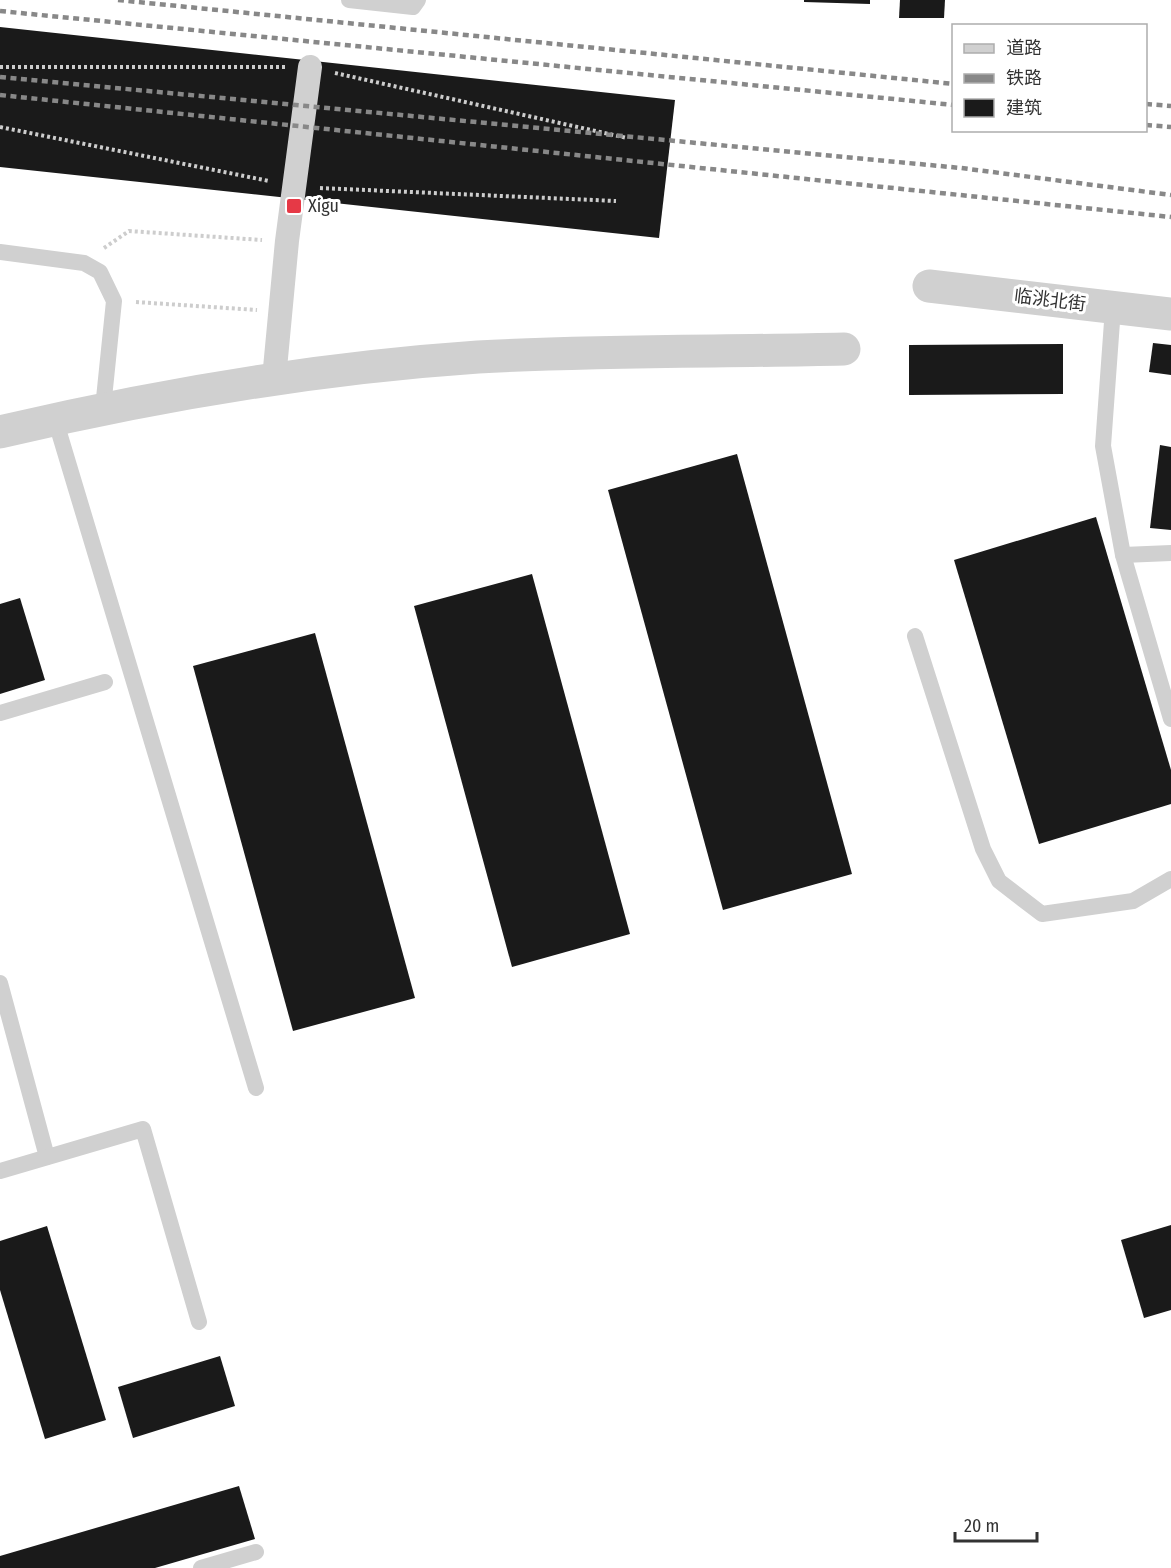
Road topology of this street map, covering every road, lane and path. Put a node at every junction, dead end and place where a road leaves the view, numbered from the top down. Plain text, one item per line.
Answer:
1 (349, 0) edge
2 (418, 0) edge
3 (0, 67) edge
4 (310, 67) junction
5 (0, 127) edge
6 (627, 138) dead end
7 (295, 187) junction
8 (616, 201) dead end
9 (287, 241) junction
10 (0, 252) edge
11 (84, 263) junction
12 (929, 286) dead end
13 (114, 301) junction
14 (1113, 308) junction
15 (282, 312) junction
16 (1171, 314) edge
17 (844, 349) dead end
18 (274, 379) junction
19 (103, 408) junction
20 (55, 419) junction
21 (0, 432) edge
22 (1171, 553) edge
23 (1123, 555) junction
24 (915, 636) dead end
25 (105, 682) dead end
26 (0, 713) edge
27 (1171, 719) edge
28 (1171, 879) edge
29 (0, 983) edge
30 (256, 1088) dead end
31 (47, 1157) junction
32 (0, 1171) edge
33 (199, 1322) dead end
34 (256, 1552) dead end
35 (201, 1568) edge

1 - 2 lane
3 - 4 path
4 - 6 path
4 - 7 street
5 - 7 path
7 - 8 path
7 - 9 street
9 - 11 path
9 - 15 street
10 - 11 lane
11 - 13 lane
12 - 14 street, 临洮北街
13 - 15 path
13 - 19 lane
14 - 16 street, 临洮北街
14 - 23 lane
15 - 18 street
17 - 18 street
18 - 19 street
19 - 20 street
20 - 21 street
20 - 30 lane
22 - 23 lane
23 - 27 lane
24 - 28 lane
25 - 26 lane
29 - 31 lane
31 - 32 lane
31 - 33 lane
34 - 35 lane

